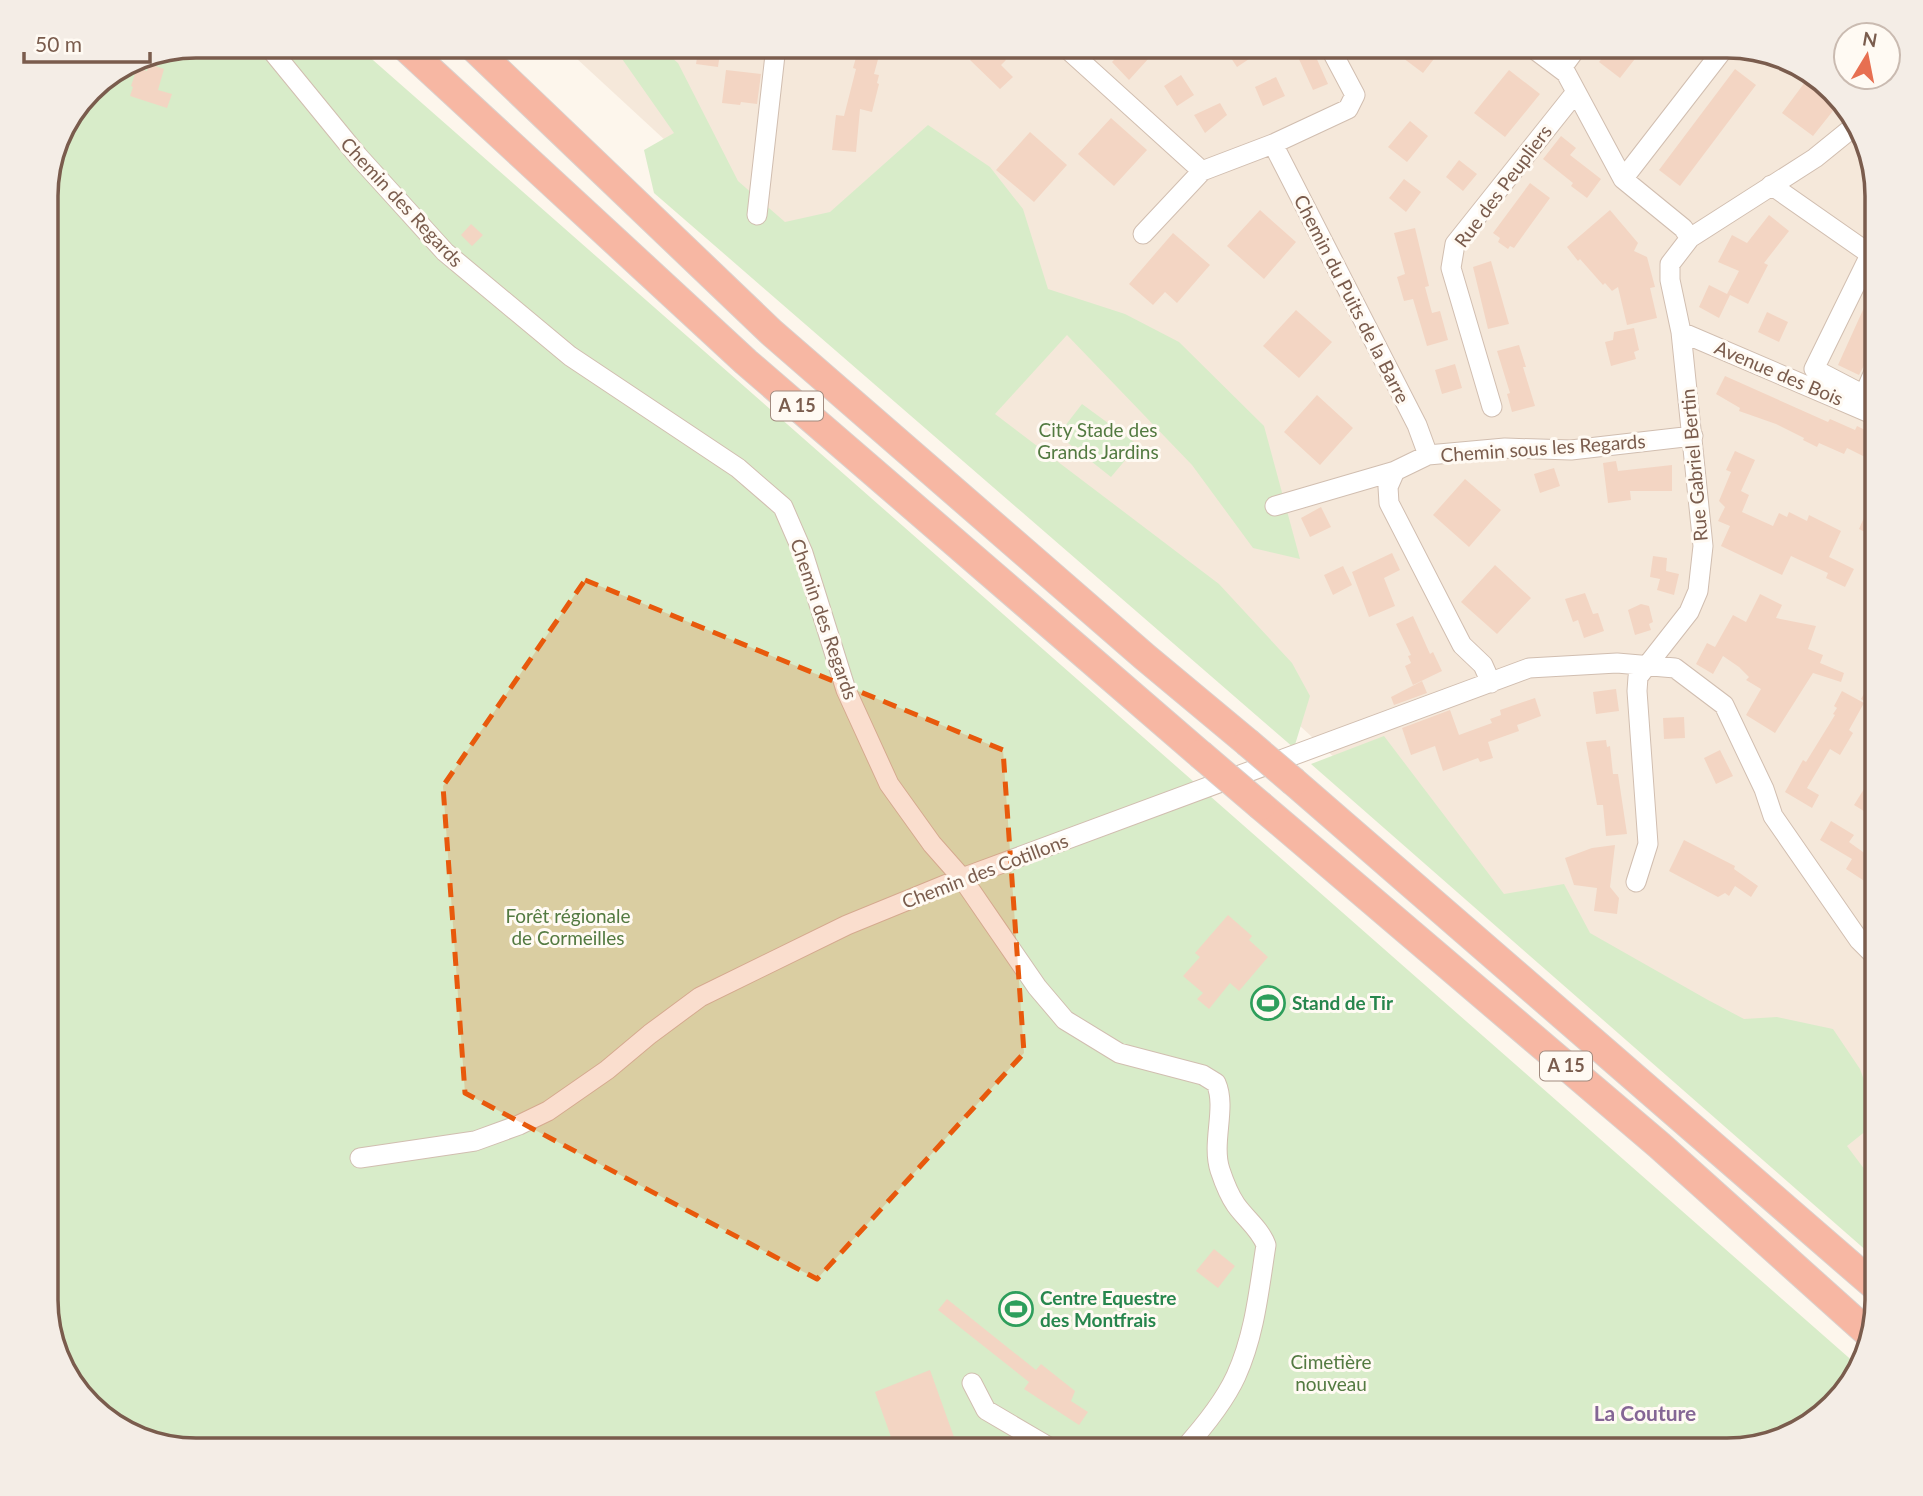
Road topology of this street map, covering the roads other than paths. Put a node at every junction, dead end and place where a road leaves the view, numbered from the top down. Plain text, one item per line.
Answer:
1 (278, 58) edge
2 (417, 58) edge
3 (485, 58) edge
4 (775, 58) edge
5 (1082, 58) edge
6 (1335, 58) edge
7 (1547, 58) edge
8 (1569, 58) edge
9 (1717, 58) edge
10 (1558, 66) junction
11 (1576, 92) junction
12 (1849, 131) edge
13 (1273, 144) junction
14 (1202, 171) junction
15 (1623, 179) junction
16 (1771, 185) junction
17 (757, 215) dead end
18 (1143, 234) dead end
19 (1690, 239) junction
20 (1865, 251) edge
21 (1865, 274) edge
22 (1681, 331) junction
23 (1865, 393) edge
24 (1492, 407) dead end
25 (1865, 410) edge
26 (1693, 436) junction
27 (1428, 455) junction
28 (1395, 471) junction
29 (1275, 506) dead end
30 (1646, 666) junction
31 (1492, 682) junction
32 (962, 878) junction
33 (1636, 882) dead end
34 (1865, 946) edge
35 (360, 1158) dead end
36 (1865, 1277) edge
37 (1862, 1328) edge
38 (972, 1383) dead end
39 (1032, 1438) edge
40 (1192, 1438) edge

1 - 32 street, Chemin des Regards
2 - 37 highway, A 15, bridge
3 - 36 highway, A 15, bridge
4 - 17 street
5 - 14 street
6 - 13 street
7 - 10 street
8 - 10 street
9 - 15 street
10 - 11 street
11 - 15 street
11 - 24 street, Rue des Peupliers
12 - 16 street, Rue Gabriel Bertin
13 - 14 street
13 - 27 street, Chemin du Puits de la Barre
14 - 18 street
15 - 19 street
16 - 19 street, Rue Gabriel Bertin
16 - 20 street
19 - 22 street, Rue Gabriel Bertin
21 - 23 street
22 - 25 street, Avenue des Bois
22 - 26 street, Rue Gabriel Bertin
26 - 27 street, Chemin sous les Regards
26 - 30 street, Rue Gabriel Bertin
27 - 28 street, Chemin sous les Regards
28 - 29 street, Chemin sous les Regards
28 - 31 street
30 - 31 street, Chemin des Cotillons
30 - 33 street, Rue Gabriel Bertin
30 - 34 street, Chemin des Cotillons
31 - 32 street, Chemin des Cotillons
32 - 35 street, Chemin des Cotillons
32 - 40 street, Chemin des Regards
38 - 39 street

